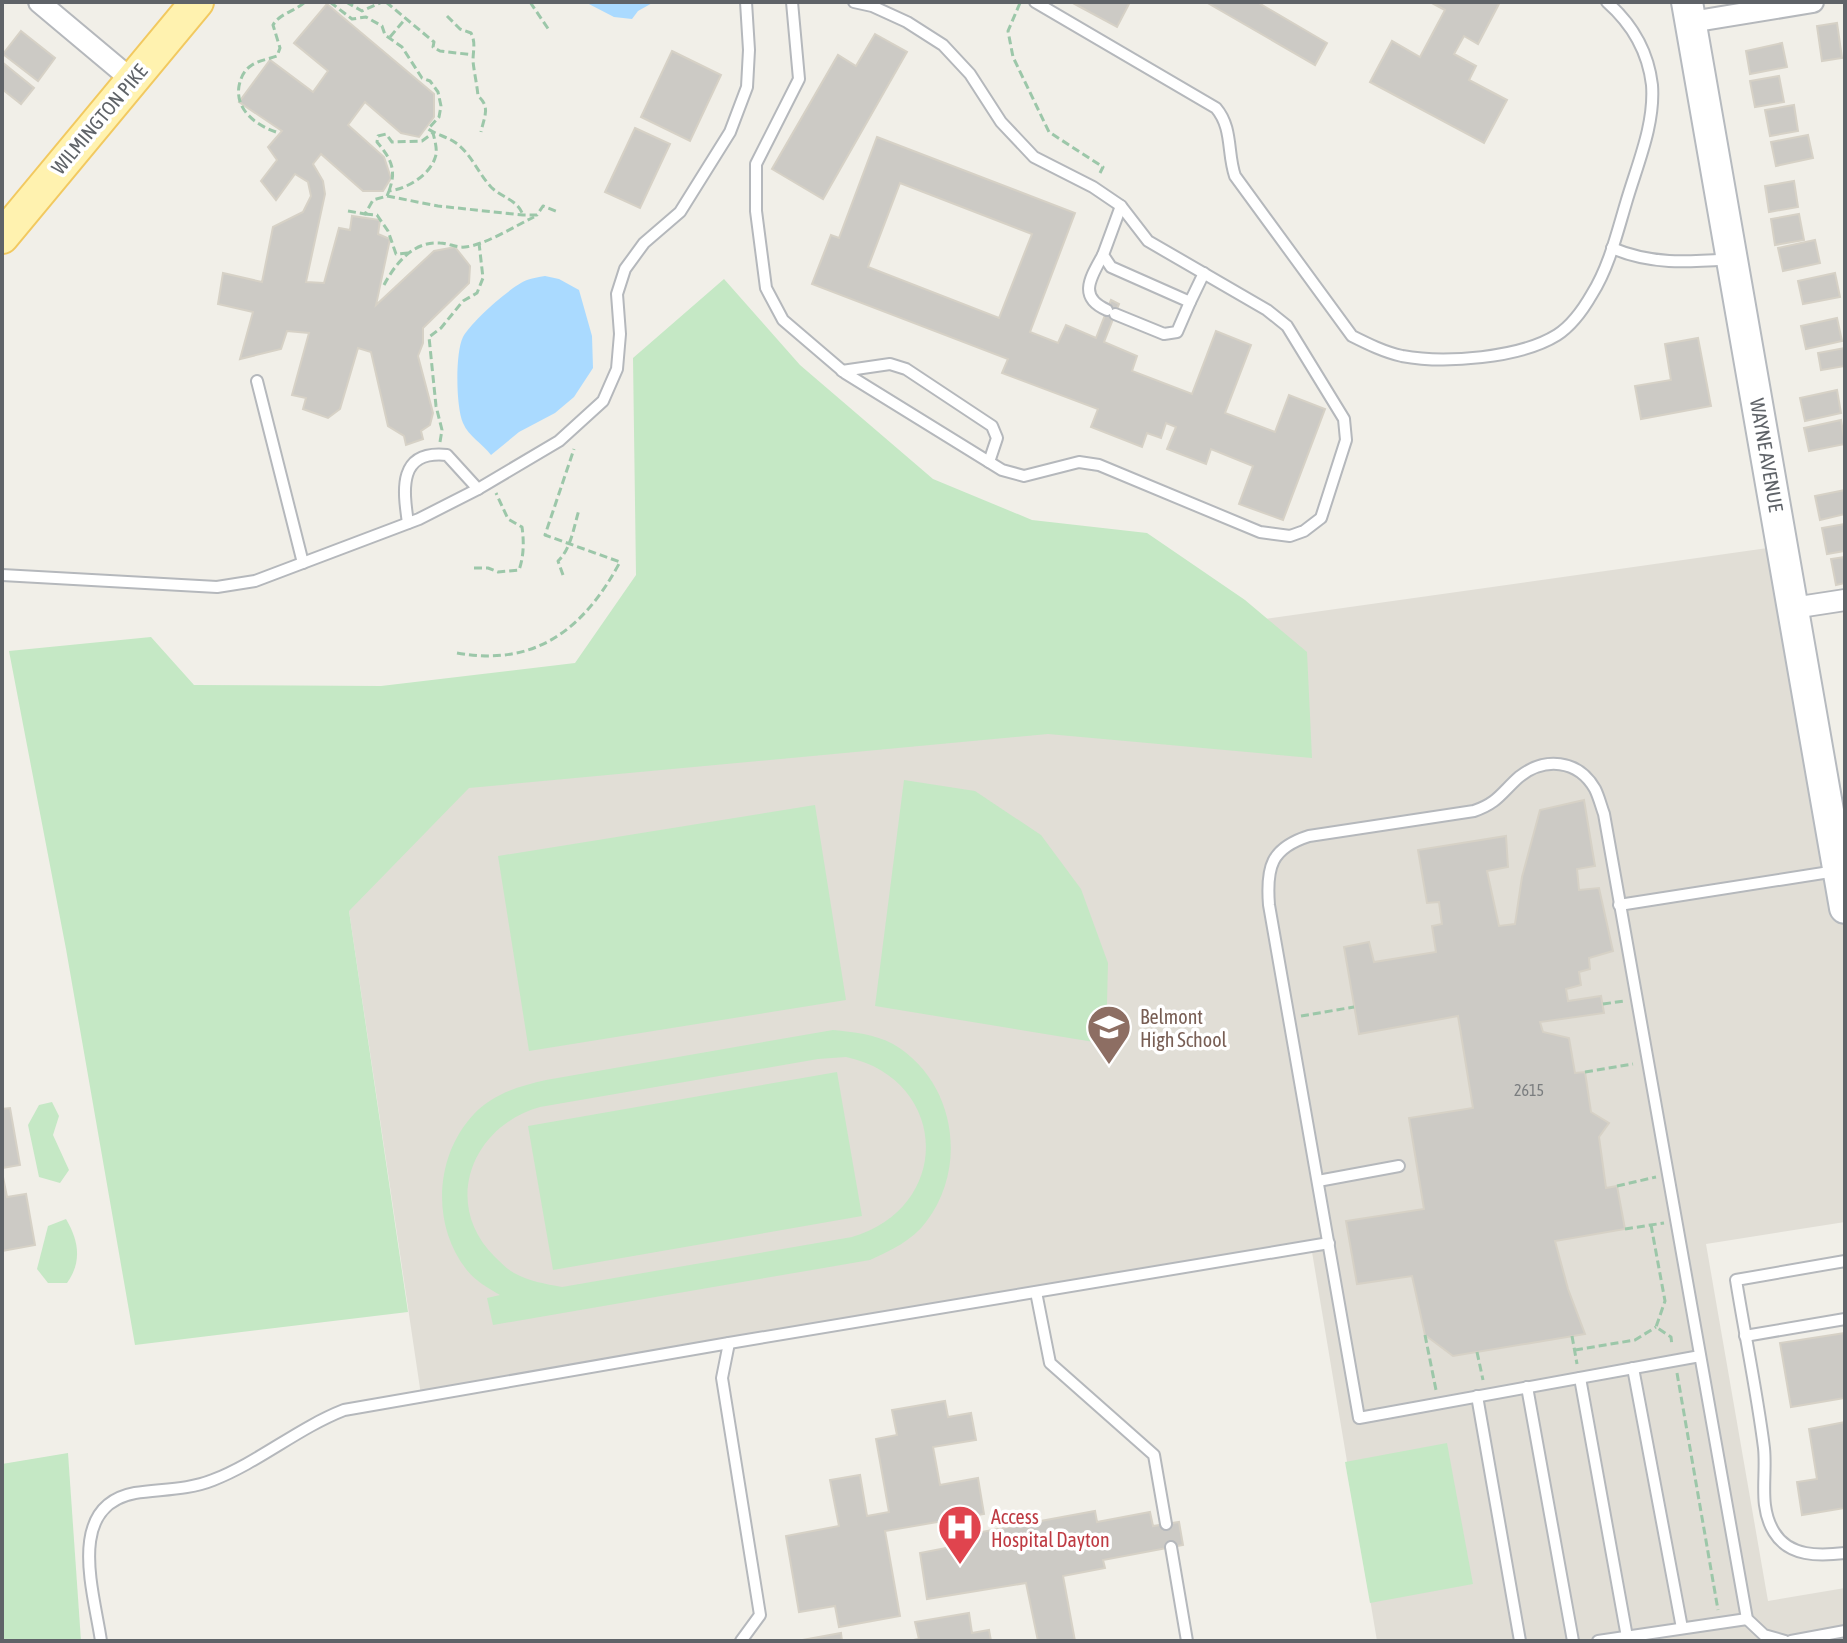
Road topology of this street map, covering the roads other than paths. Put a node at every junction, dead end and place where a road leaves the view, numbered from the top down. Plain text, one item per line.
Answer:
1 (39, 2) edge
2 (197, 2) edge
3 (746, 2) edge
4 (792, 2) edge
5 (854, 2) edge
6 (1035, 2) edge
7 (1607, 2) edge
8 (1813, 2) edge
9 (1689, 12) edge
10 (132, 80) junction
11 (1121, 206) junction
12 (2, 237) edge
13 (1612, 248) junction
14 (1103, 255) junction
15 (1733, 259) junction
16 (1204, 273) junction
17 (1190, 302) junction
18 (842, 371) junction
19 (257, 381) dead end
20 (989, 462) junction
21 (478, 489) junction
22 (408, 523) junction
23 (303, 563) junction
24 (2, 575) edge
25 (1845, 600) edge
26 (1793, 608) junction
27 (1842, 869) edge
28 (1619, 905) junction
29 (1845, 908) edge
30 (1399, 1166) dead end
31 (1318, 1181) junction
32 (1329, 1243) junction
33 (1845, 1261) edge
34 (1036, 1292) junction
35 (1845, 1319) edge
36 (1745, 1336) junction
37 (729, 1343) junction
38 (1700, 1356) junction
39 (1633, 1368) junction
40 (1580, 1378) junction
41 (1527, 1387) junction
42 (1481, 1396) junction
43 (1166, 1524) dead end
44 (1171, 1547) dead end
45 (1845, 1553) edge
46 (1747, 1619) junction
47 (1682, 1628) junction
48 (1845, 1631) edge
49 (1627, 1637) junction
50 (101, 1641) edge
51 (741, 1641) edge
52 (1187, 1641) edge
53 (1520, 1641) edge
54 (1573, 1641) edge
55 (1598, 1641) edge
56 (1788, 1641) edge

1 - 10 street
2 - 10 main road, WILMINGTON PIKE
3 - 21 lane
4 - 18 lane
5 - 11 lane
6 - 13 lane
7 - 13 lane
8 - 9 street
9 - 15 main road, WAYNE AVENUE
10 - 12 main road, WILMINGTON PIKE
11 - 14 lane
11 - 16 lane
13 - 15 lane
14 - 17 lane
14 - 17 lane
15 - 26 main road, WAYNE AVENUE
16 - 17 lane
16 - 20 lane
18 - 20 lane
18 - 20 lane
19 - 23 lane
21 - 22 lane
21 - 22 lane
22 - 23 lane
23 - 24 lane
25 - 26 street
26 - 27 main road, WAYNE AVENUE
27 - 28 lane
27 - 29 main road, WAYNE AVENUE
28 - 31 lane
28 - 38 lane
30 - 31 lane
31 - 32 lane
32 - 34 lane
32 - 42 lane
33 - 36 lane
34 - 37 lane
34 - 43 lane
35 - 36 lane
36 - 45 lane
37 - 50 lane
37 - 51 lane
38 - 39 lane
38 - 46 lane
39 - 40 lane
39 - 47 lane
40 - 41 lane
40 - 49 lane
41 - 42 lane
41 - 54 lane
42 - 53 lane
44 - 52 lane
46 - 47 lane
46 - 56 lane
47 - 49 lane
48 - 56 lane
49 - 55 lane

